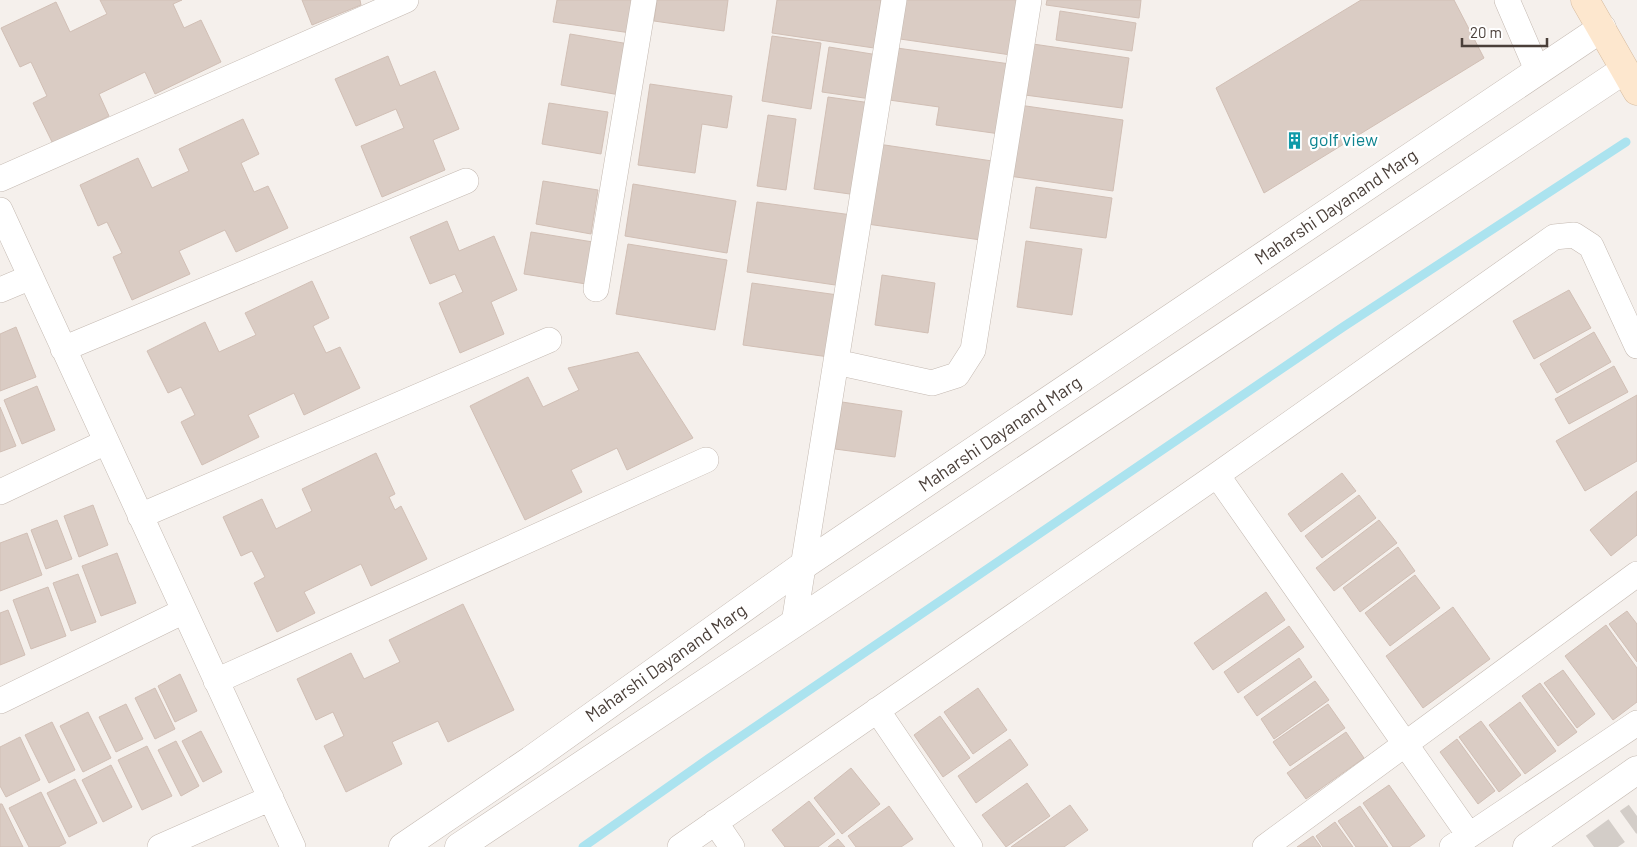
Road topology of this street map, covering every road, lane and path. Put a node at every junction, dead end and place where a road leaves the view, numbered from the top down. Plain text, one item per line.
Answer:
1 (406, 0) edge
2 (644, 0) edge
3 (894, 0) edge
4 (1029, 0) edge
5 (1507, 0) edge
6 (1585, 0) edge
7 (1610, 0) edge
8 (1602, 28) junction
9 (1538, 72) junction
10 (1630, 81) edge
11 (0, 179) edge
12 (466, 181) dead end
13 (0, 210) edge
14 (31, 277) junction
15 (596, 289) dead end
16 (0, 290) edge
17 (549, 340) dead end
18 (1637, 346) edge
19 (64, 349) junction
20 (836, 362) junction
21 (106, 442) junction
22 (706, 460) dead end
23 (1217, 476) junction
24 (0, 492) edge
25 (140, 516) junction
26 (804, 565) junction
27 (1637, 574) edge
28 (184, 611) junction
29 (794, 623) junction
30 (216, 680) junction
31 (0, 702) edge
32 (877, 710) junction
33 (1637, 723) edge
34 (1406, 745) junction
35 (1637, 770) edge
36 (270, 798) junction
37 (715, 822) junction
38 (1461, 841) edge
39 (160, 847) edge
40 (293, 847) edge
41 (403, 847) edge
42 (459, 847) edge
43 (680, 847) edge
44 (732, 847) edge
45 (970, 847) edge
46 (1265, 847) edge
47 (1527, 847) edge

1 - 11 street
2 - 15 street
3 - 20 street
4 - 20 street
5 - 9 street
6 - 8 main road
7 - 8 main road
8 - 9 street, Maharshi Dayanand Marg
8 - 10 main road
9 - 26 street, Maharshi Dayanand Marg
10 - 29 street, Maharshi Dayanand Marg
12 - 19 street
13 - 14 street
14 - 16 street
14 - 19 street
17 - 25 street
18 - 23 street
19 - 21 street
20 - 26 street
21 - 24 street
21 - 25 street
22 - 30 street
23 - 32 street
23 - 34 street
25 - 28 street
26 - 29 street
26 - 41 street, Maharshi Dayanand Marg
27 - 34 street
28 - 30 street
28 - 31 street
29 - 42 street, Maharshi Dayanand Marg
30 - 36 street
32 - 37 street
32 - 45 street
33 - 38 street
34 - 38 street
34 - 46 street
35 - 47 street
36 - 39 street
36 - 40 street
37 - 43 street
37 - 44 street

